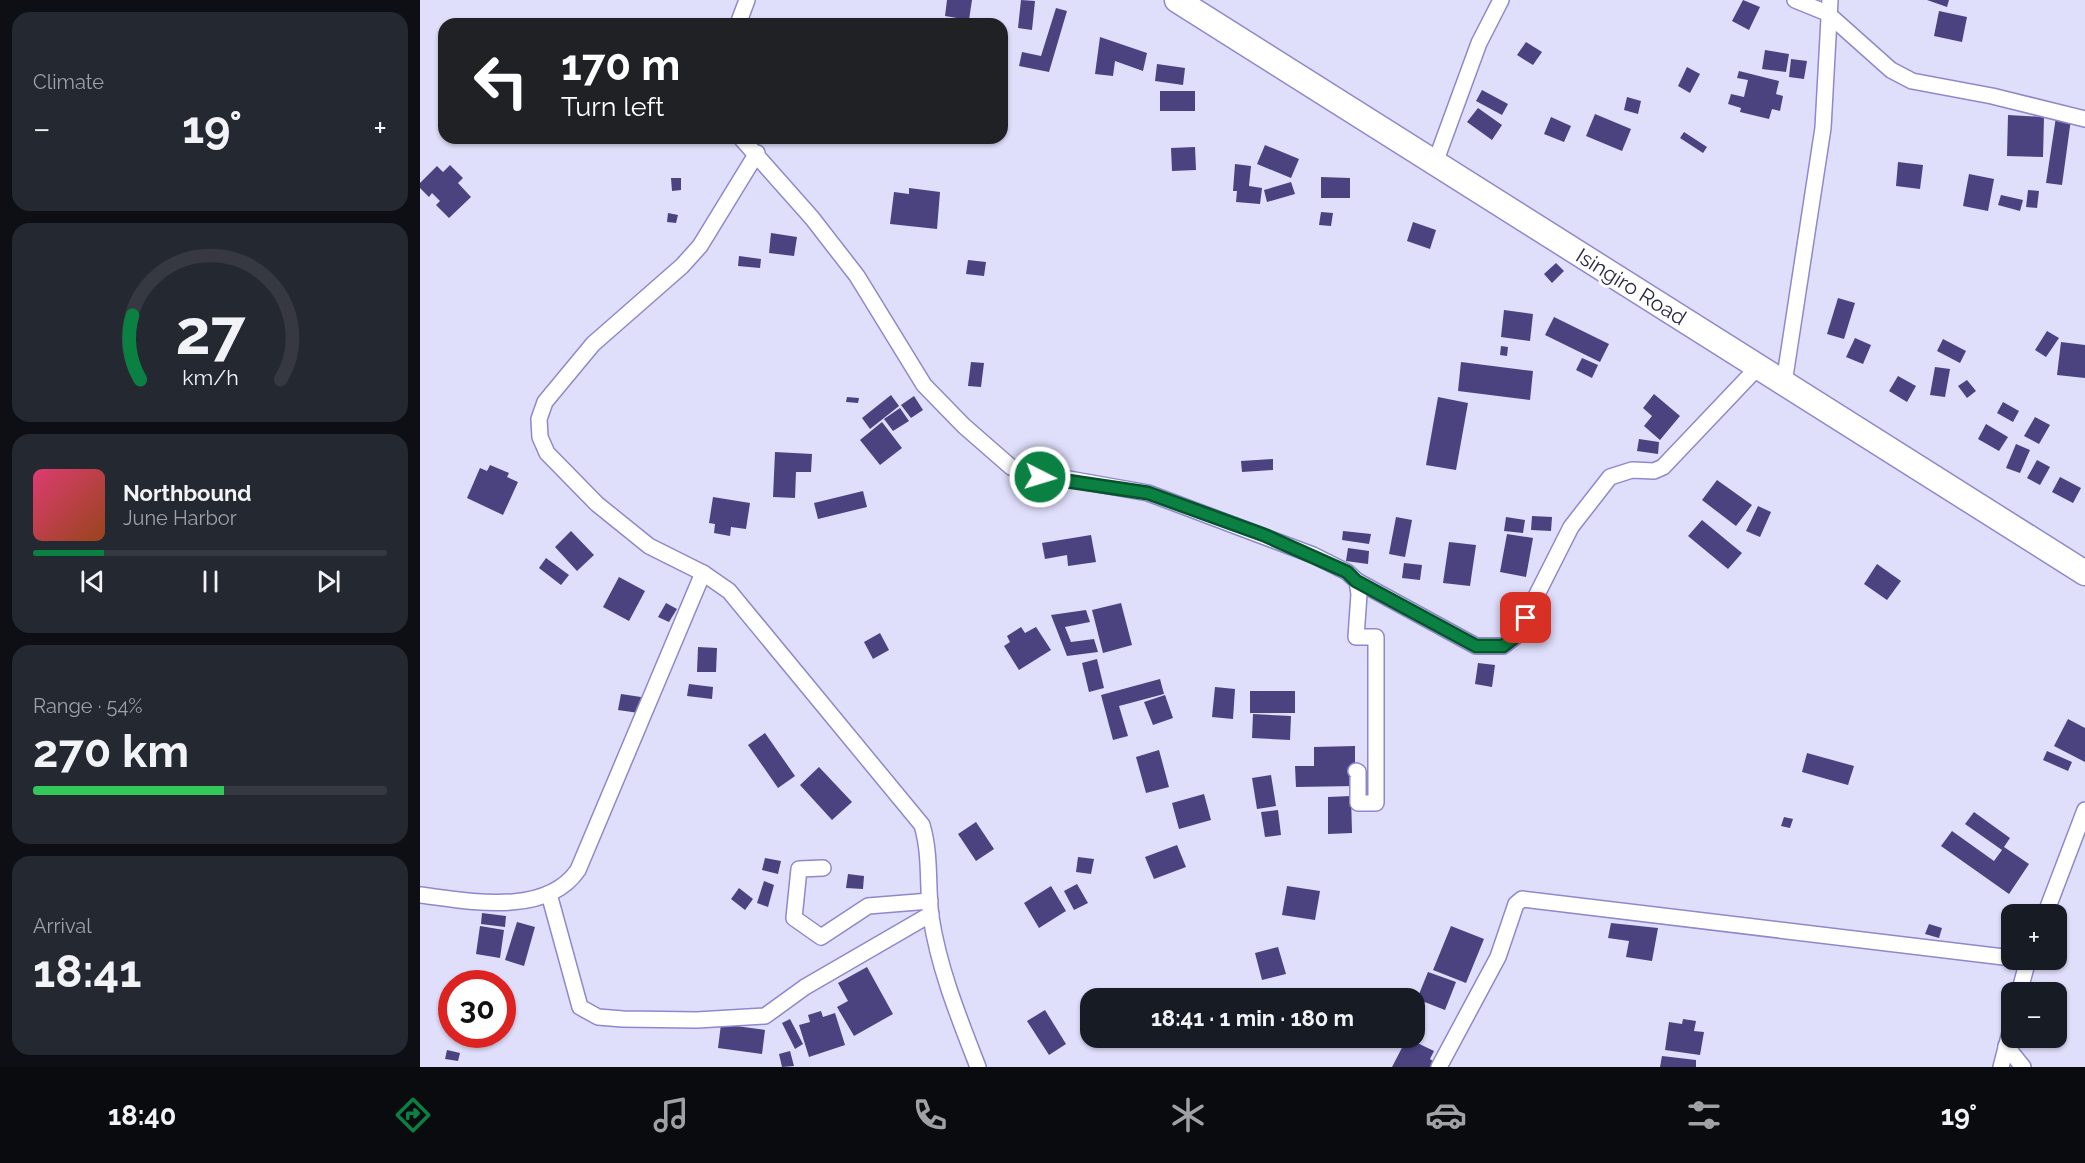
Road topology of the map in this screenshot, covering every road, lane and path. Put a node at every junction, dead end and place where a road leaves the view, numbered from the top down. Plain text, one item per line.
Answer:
1 (747, 0) edge
2 (1177, 0) edge
3 (1501, 0) edge
4 (1795, 0) edge
5 (1828, 7) edge
6 (740, 18) edge
7 (2085, 119) edge
8 (747, 144) edge
9 (756, 153) junction
10 (1435, 163) junction
11 (1758, 367) junction
12 (1784, 383) junction
13 (703, 573) junction
14 (2085, 573) edge
15 (1356, 581) junction
16 (1356, 771) dead end
17 (2085, 810) edge
18 (823, 868) dead end
19 (549, 894) junction
20 (420, 895) edge
21 (2049, 904) edge
22 (930, 908) junction
23 (2001, 957) edge
24 (2006, 1048) edge
25 (2008, 1048) edge
26 (978, 1067) edge
27 (1439, 1067) edge
28 (2001, 1067) edge
29 (2023, 1067) edge

1 - 6 street
2 - 10 main road, Isingiro Road
3 - 10 street
4 - 5 street
5 - 7 street
5 - 12 street
8 - 9 street
9 - 13 street
9 - 15 street
10 - 11 main road, Isingiro Road
11 - 12 main road, Isingiro Road
11 - 15 street
12 - 14 main road, Isingiro Road
13 - 19 street
13 - 22 street
15 - 16 street
17 - 21 street
18 - 22 street
19 - 20 street
19 - 22 street
22 - 26 street
23 - 27 street
24 - 28 street
25 - 29 street

